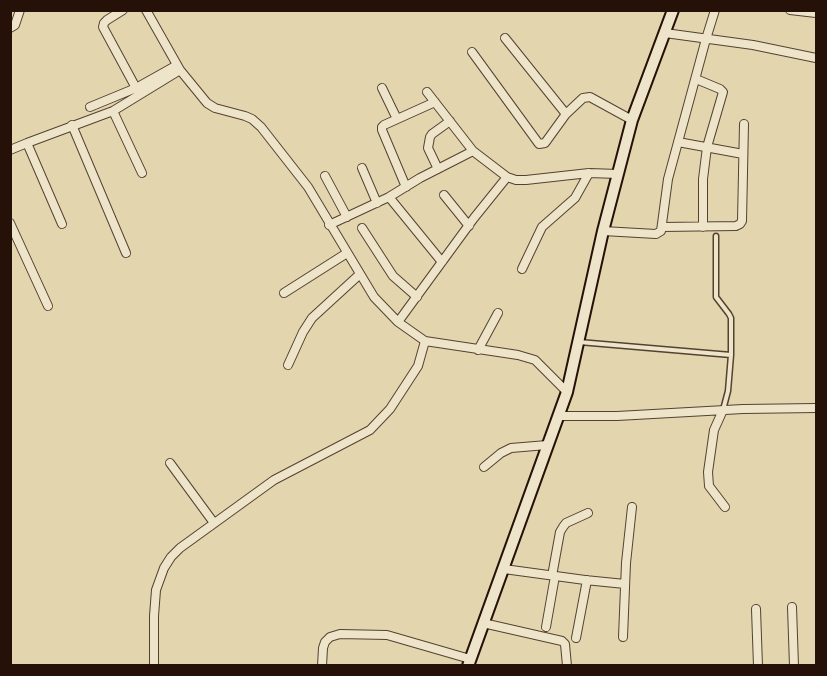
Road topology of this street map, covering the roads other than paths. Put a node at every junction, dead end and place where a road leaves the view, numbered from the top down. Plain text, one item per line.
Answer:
1 (20, 10) edge
2 (123, 10) edge
3 (146, 10) edge
4 (673, 10) edge
5 (715, 10) edge
6 (790, 10) edge
7 (796, 11) edge
8 (816, 13) edge
9 (10, 28) edge
10 (665, 33) junction
11 (505, 38) dead end
12 (706, 39) junction
13 (472, 52) dead end
14 (816, 58) edge
15 (178, 67) junction
16 (696, 79) junction
17 (136, 88) junction
18 (382, 88) dead end
19 (427, 92) dead end
20 (435, 102) junction
21 (90, 107) dead end
22 (113, 111) junction
23 (566, 114) junction
24 (397, 119) junction
25 (632, 120) junction
26 (450, 121) junction
27 (744, 124) dead end
28 (72, 126) junction
29 (678, 142) junction
30 (27, 143) junction
31 (707, 147) junction
32 (10, 150) edge
33 (473, 151) junction
34 (743, 154) junction
35 (362, 168) dead end
36 (438, 169) junction
37 (142, 173) dead end
38 (589, 173) junction
39 (618, 174) junction
40 (325, 176) dead end
41 (507, 177) junction
42 (406, 187) junction
43 (444, 195) dead end
44 (389, 197) junction
45 (377, 203) junction
46 (347, 217) junction
47 (10, 223) edge
48 (62, 224) dead end
49 (329, 225) junction
50 (469, 226) junction
51 (662, 227) junction
52 (703, 227) junction
53 (362, 228) dead end
54 (603, 231) junction
55 (716, 236) dead end
56 (126, 253) dead end
57 (347, 253) junction
58 (442, 262) junction
59 (522, 269) dead end
60 (360, 274) junction
61 (284, 293) dead end
62 (417, 297) junction
63 (48, 306) dead end
64 (498, 313) dead end
65 (398, 322) junction
66 (425, 341) junction
67 (579, 342) junction
68 (478, 350) junction
69 (731, 355) junction
70 (288, 365) dead end
71 (567, 392) junction
72 (816, 408) edge
73 (723, 410) junction
74 (560, 416) junction
75 (547, 445) junction
76 (170, 463) dead end
77 (484, 467) dead end
78 (632, 507) dead end
79 (725, 507) dead end
80 (588, 513) dead end
81 (214, 524) junction
82 (504, 569) junction
83 (554, 576) junction
84 (587, 580) junction
85 (625, 584) junction
86 (792, 607) dead end
87 (756, 609) dead end
88 (483, 623) junction
89 (546, 627) dead end
90 (623, 637) dead end
91 (576, 638) dead end
92 (469, 662) edge
93 (154, 666) edge
94 (322, 666) edge
95 (567, 666) edge
96 (758, 666) edge
97 (794, 666) edge

1 - 9 street
2 - 17 street
3 - 15 street
4 - 10 main road
5 - 12 street
6 - 7 street
7 - 8 street
10 - 12 street
10 - 25 main road
11 - 23 street
12 - 14 street
12 - 16 street
13 - 23 street
15 - 17 street
15 - 22 street
15 - 49 street
16 - 29 street
16 - 31 street
17 - 21 street
18 - 24 street
19 - 20 street
20 - 24 street
20 - 26 street
22 - 28 street
22 - 37 street
23 - 25 street
24 - 42 street
25 - 39 main road
26 - 33 street
26 - 36 street
27 - 34 street
28 - 30 street
28 - 56 street
29 - 31 street
29 - 51 street
30 - 32 street
30 - 48 street
31 - 34 street
31 - 52 street
33 - 36 street
33 - 41 street
34 - 52 street
35 - 45 street
36 - 42 street
38 - 39 street
38 - 41 street
38 - 59 street
39 - 54 main road
40 - 46 street
41 - 50 street
42 - 44 street
43 - 50 street
44 - 45 street
44 - 58 street
45 - 46 street
46 - 49 street
47 - 63 street
49 - 57 street
50 - 58 street
51 - 52 street
51 - 54 street
53 - 62 street
54 - 67 main road
55 - 69 lane
57 - 60 street
57 - 61 street
58 - 62 street
60 - 65 street
60 - 70 street
62 - 65 street
64 - 68 street
65 - 66 street
66 - 68 street
66 - 81 street
67 - 69 lane
67 - 71 main road
68 - 71 street
69 - 73 lane
71 - 74 main road
72 - 73 street
73 - 74 street
73 - 79 street
74 - 75 main road
75 - 77 street
75 - 82 main road
76 - 81 street
78 - 85 street
80 - 83 street
81 - 93 street
82 - 83 street
82 - 88 main road
83 - 84 street
83 - 89 street
84 - 85 street
84 - 91 street
85 - 90 street
86 - 97 street
87 - 96 street
88 - 92 main road
88 - 95 street
92 - 94 street

